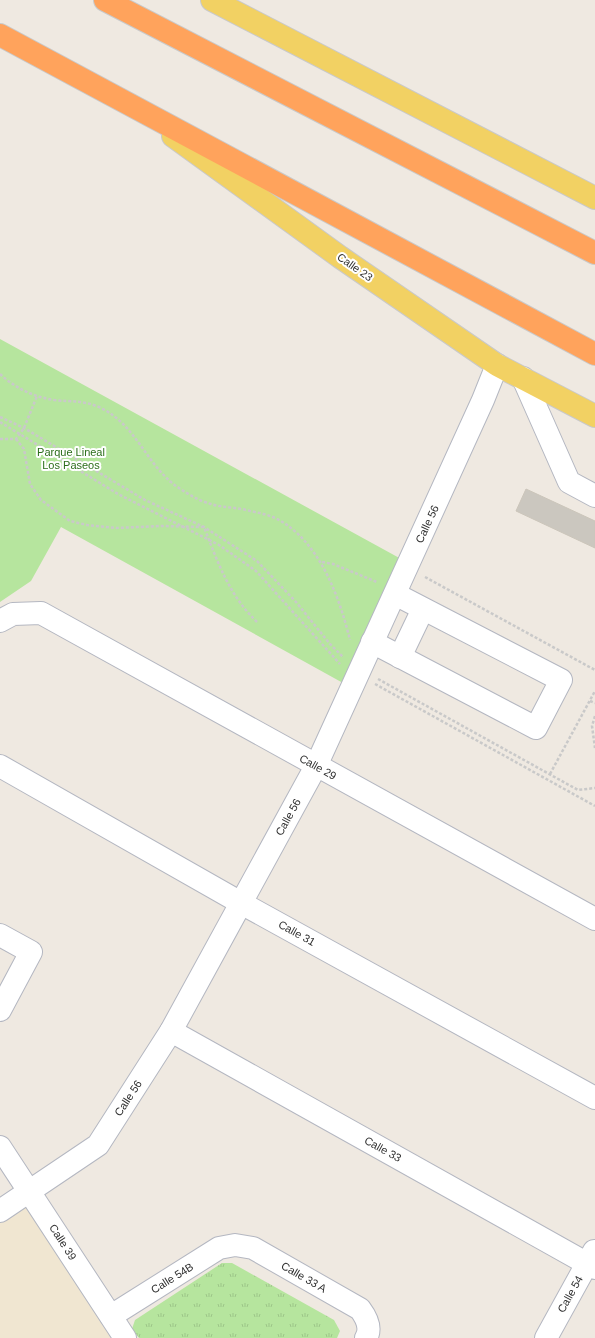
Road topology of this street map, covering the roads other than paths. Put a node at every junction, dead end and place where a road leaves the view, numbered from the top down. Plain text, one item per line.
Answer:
1 (105, 0) edge
2 (212, 0) edge
3 (0, 35) edge
4 (126, 102) junction
5 (595, 198) edge
6 (568, 238) junction
7 (595, 248) edge
8 (595, 253) edge
9 (595, 354) edge
10 (497, 365) junction
11 (523, 378) junction
12 (595, 416) edge
13 (595, 496) edge
14 (387, 588) junction
15 (423, 608) junction
16 (0, 621) edge
17 (362, 645) junction
18 (400, 657) junction
19 (0, 766) edge
20 (316, 766) junction
21 (241, 903) junction
22 (595, 919) edge
23 (0, 935) edge
24 (0, 1010) edge
25 (171, 1031) junction
26 (595, 1098) edge
27 (0, 1147) edge
28 (29, 1191) junction
29 (0, 1211) edge
30 (235, 1245) joint
31 (593, 1260) edge
32 (111, 1316) junction
33 (367, 1329) edge
34 (125, 1338) edge
35 (546, 1338) edge

1 - 6 highway
2 - 5 main road
3 - 4 highway
4 - 9 highway
4 - 10 main road, Calle 23
6 - 7 highway
6 - 8 highway
10 - 11 main road, Calle 23
10 - 14 street, Calle 56
11 - 12 main road, Calle 23
11 - 13 street
14 - 15 street
14 - 17 street, Calle 56
15 - 18 street
15 - 18 street
16 - 20 street, Calle 29
17 - 18 street
17 - 20 street, Calle 56
19 - 21 street, Calle 31
20 - 21 street, Calle 56
20 - 22 street, Calle 29
21 - 25 street, Calle 56
21 - 26 street, Calle 31
23 - 24 street
25 - 28 street, Calle 56
25 - 31 street, Calle 33
27 - 28 street, Calle 39
28 - 29 street, Calle 56
28 - 32 street, Calle 39
30 - 32 street, Calle 54B
30 - 33 street, Calle 33 A
31 - 35 street, Calle 54
32 - 34 street, Calle 39

